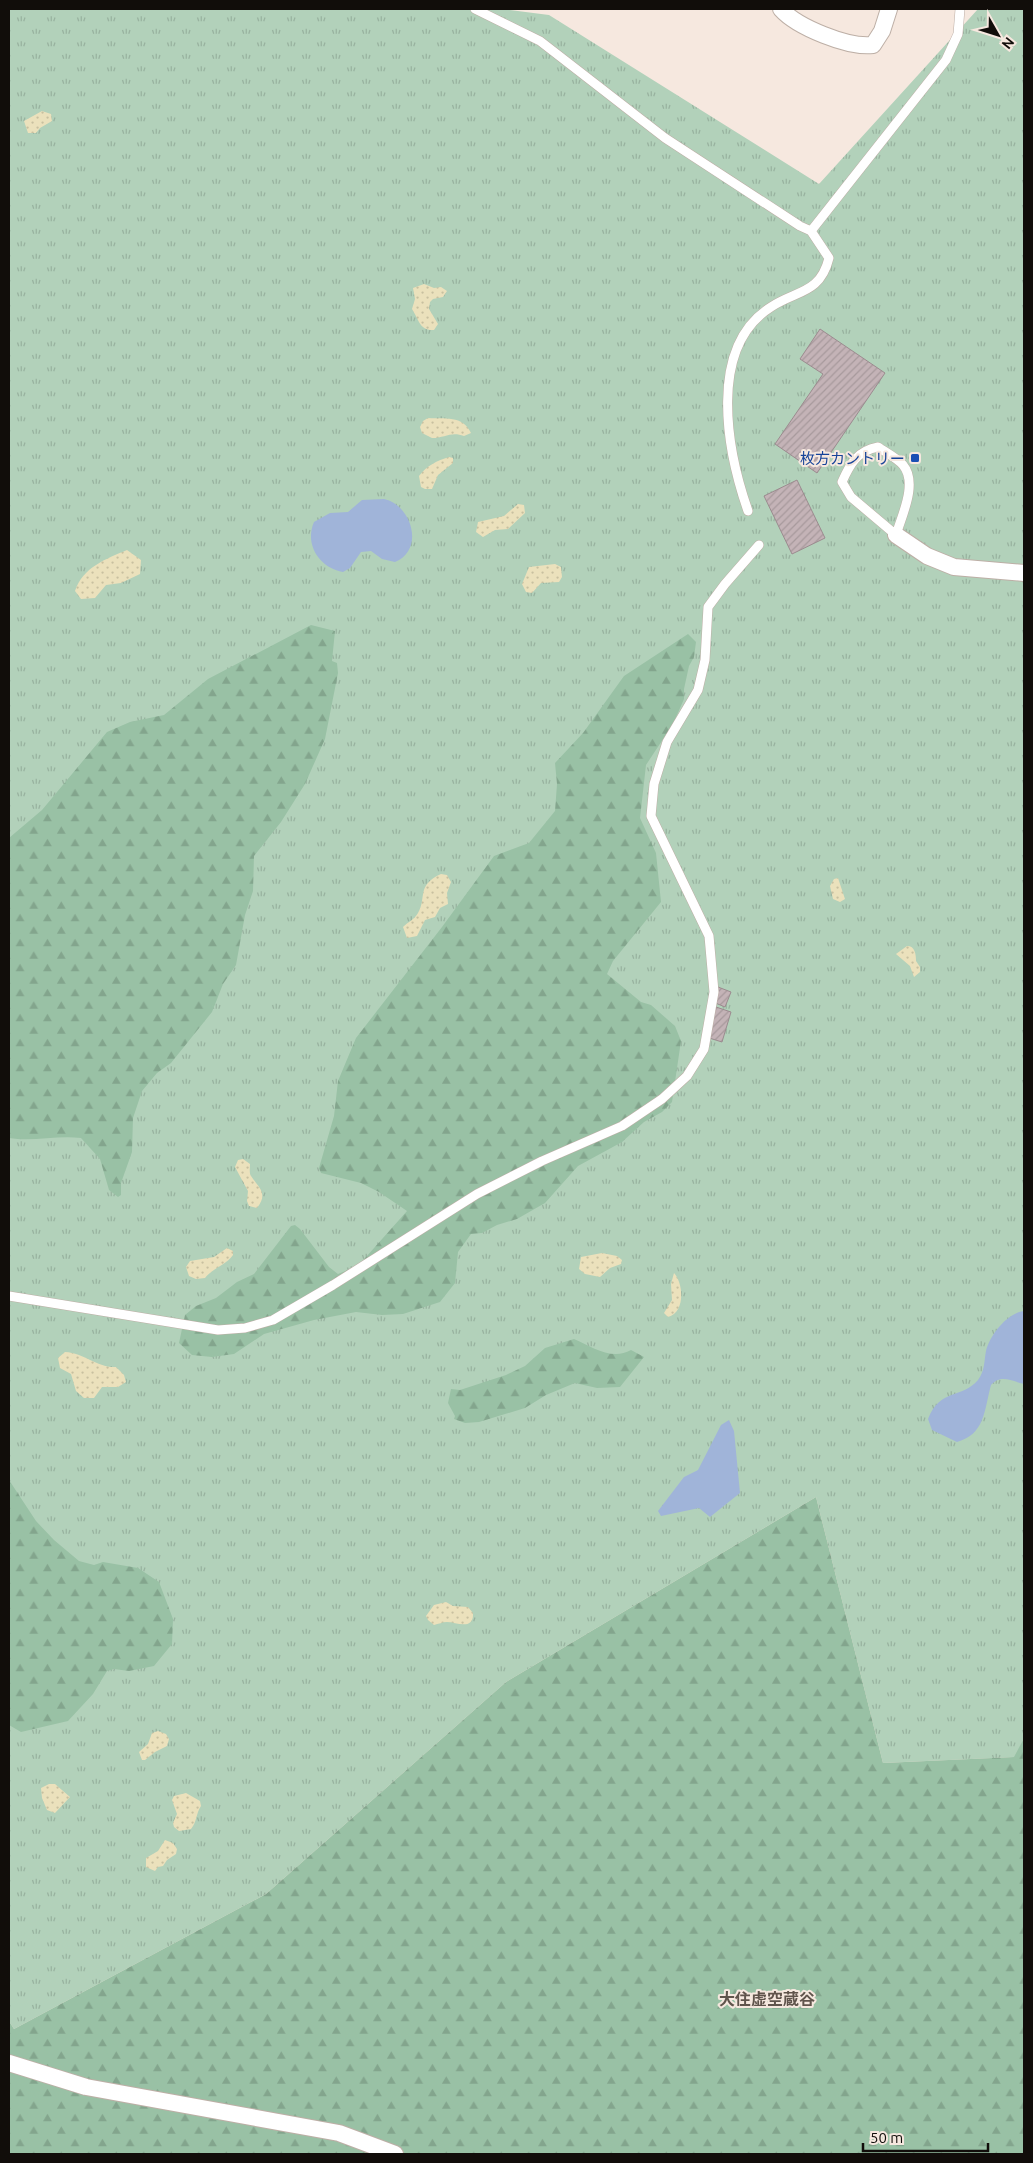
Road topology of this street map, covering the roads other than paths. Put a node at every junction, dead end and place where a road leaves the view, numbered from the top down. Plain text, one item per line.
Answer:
1 (475, 9) edge
2 (781, 9) edge
3 (889, 9) edge
4 (960, 9) edge
5 (811, 231) junction
6 (748, 511) dead end
7 (896, 535) junction
8 (759, 545) dead end
9 (1024, 573) edge
10 (9, 1296) edge
11 (9, 2063) edge
12 (395, 2154) edge

1 - 5 lane
2 - 3 street
4 - 5 lane
5 - 6 lane
7 - 7 lane
7 - 9 street
8 - 10 lane
11 - 12 street

